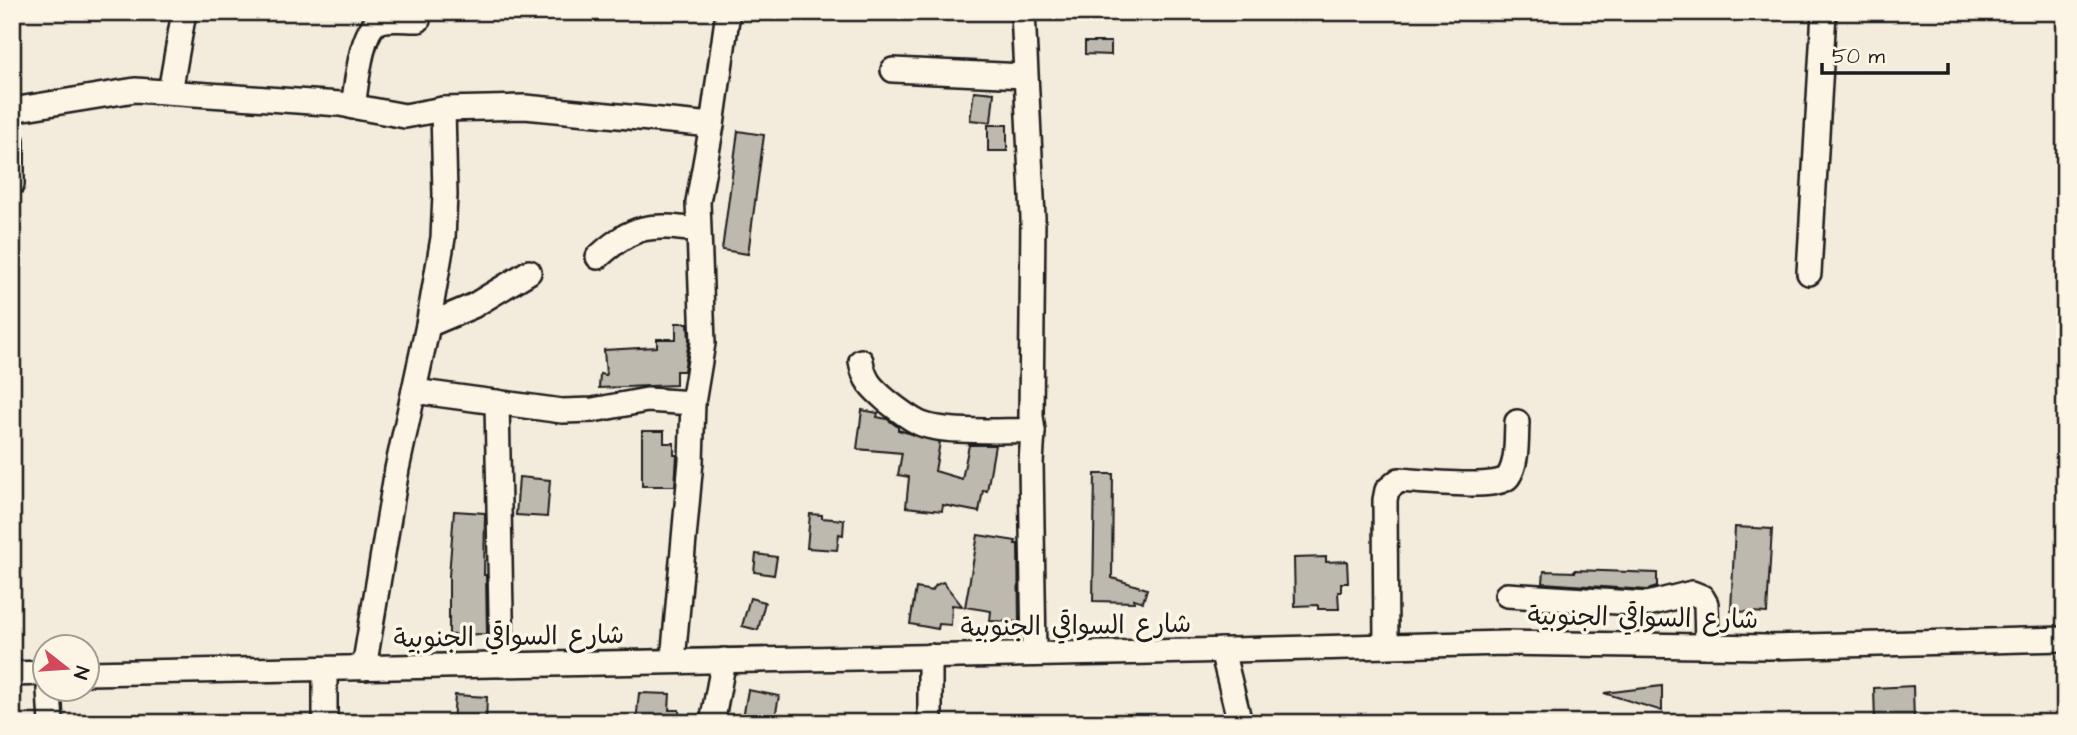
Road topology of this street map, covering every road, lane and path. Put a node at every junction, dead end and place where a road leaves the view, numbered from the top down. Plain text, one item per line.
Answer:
1 (184, 12) edge
2 (728, 12) edge
3 (1023, 12) edge
4 (1824, 12) edge
5 (418, 20) dead end
6 (892, 70) dead end
7 (1026, 76) junction
8 (170, 93) junction
9 (353, 107) junction
10 (443, 109) junction
11 (12, 110) edge
12 (712, 125) junction
13 (12, 141) edge
14 (12, 184) edge
15 (697, 230) junction
16 (598, 257) dead end
17 (529, 272) dead end
18 (1809, 273) dead end
19 (428, 326) junction
20 (861, 361) dead end
21 (414, 391) junction
22 (497, 402) junction
23 (693, 402) junction
24 (1517, 422) dead end
25 (1033, 431) junction
26 (1507, 595) dead end
27 (2065, 639) edge
28 (1385, 646) junction
29 (1707, 646) junction
30 (1222, 650) junction
31 (1034, 654) junction
32 (930, 656) junction
33 (724, 660) junction
34 (673, 661) junction
35 (502, 665) junction
36 (325, 668) junction
37 (364, 668) junction
38 (32, 673) edge
39 (102, 673) edge
40 (12, 674) edge
41 (50, 704) edge
42 (51, 723) edge
43 (325, 723) edge
44 (712, 723) edge
45 (930, 723) edge
46 (1240, 723) edge

1 - 8 street
2 - 12 street
3 - 7 street
4 - 18 street
5 - 9 street
6 - 7 street
7 - 25 street
8 - 9 street
8 - 11 street
9 - 10 street
10 - 12 street
10 - 19 street
12 - 15 street
13 - 14 street
15 - 16 street
15 - 23 street
17 - 19 street
19 - 21 street
20 - 25 street
21 - 22 street
21 - 37 street
22 - 23 street
22 - 35 street
23 - 34 street
24 - 28 street
25 - 31 street
26 - 29 street
27 - 29 street, شارع السواقي الجنوبية
28 - 29 street, شارع السواقي الجنوبية
28 - 30 street, شارع السواقي الجنوبية
30 - 31 street, شارع السواقي الجنوبية
30 - 46 street
31 - 32 street, شارع السواقي الجنوبية
32 - 33 street, شارع السواقي الجنوبية
32 - 45 street
33 - 34 street, شارع السواقي الجنوبية
33 - 44 street
34 - 35 street, شارع السواقي الجنوبية
35 - 37 street, شارع السواقي الجنوبية
36 - 37 street, شارع السواقي الجنوبية
36 - 39 street, شارع السواقي الجنوبية
36 - 43 street
38 - 40 street
41 - 42 street

